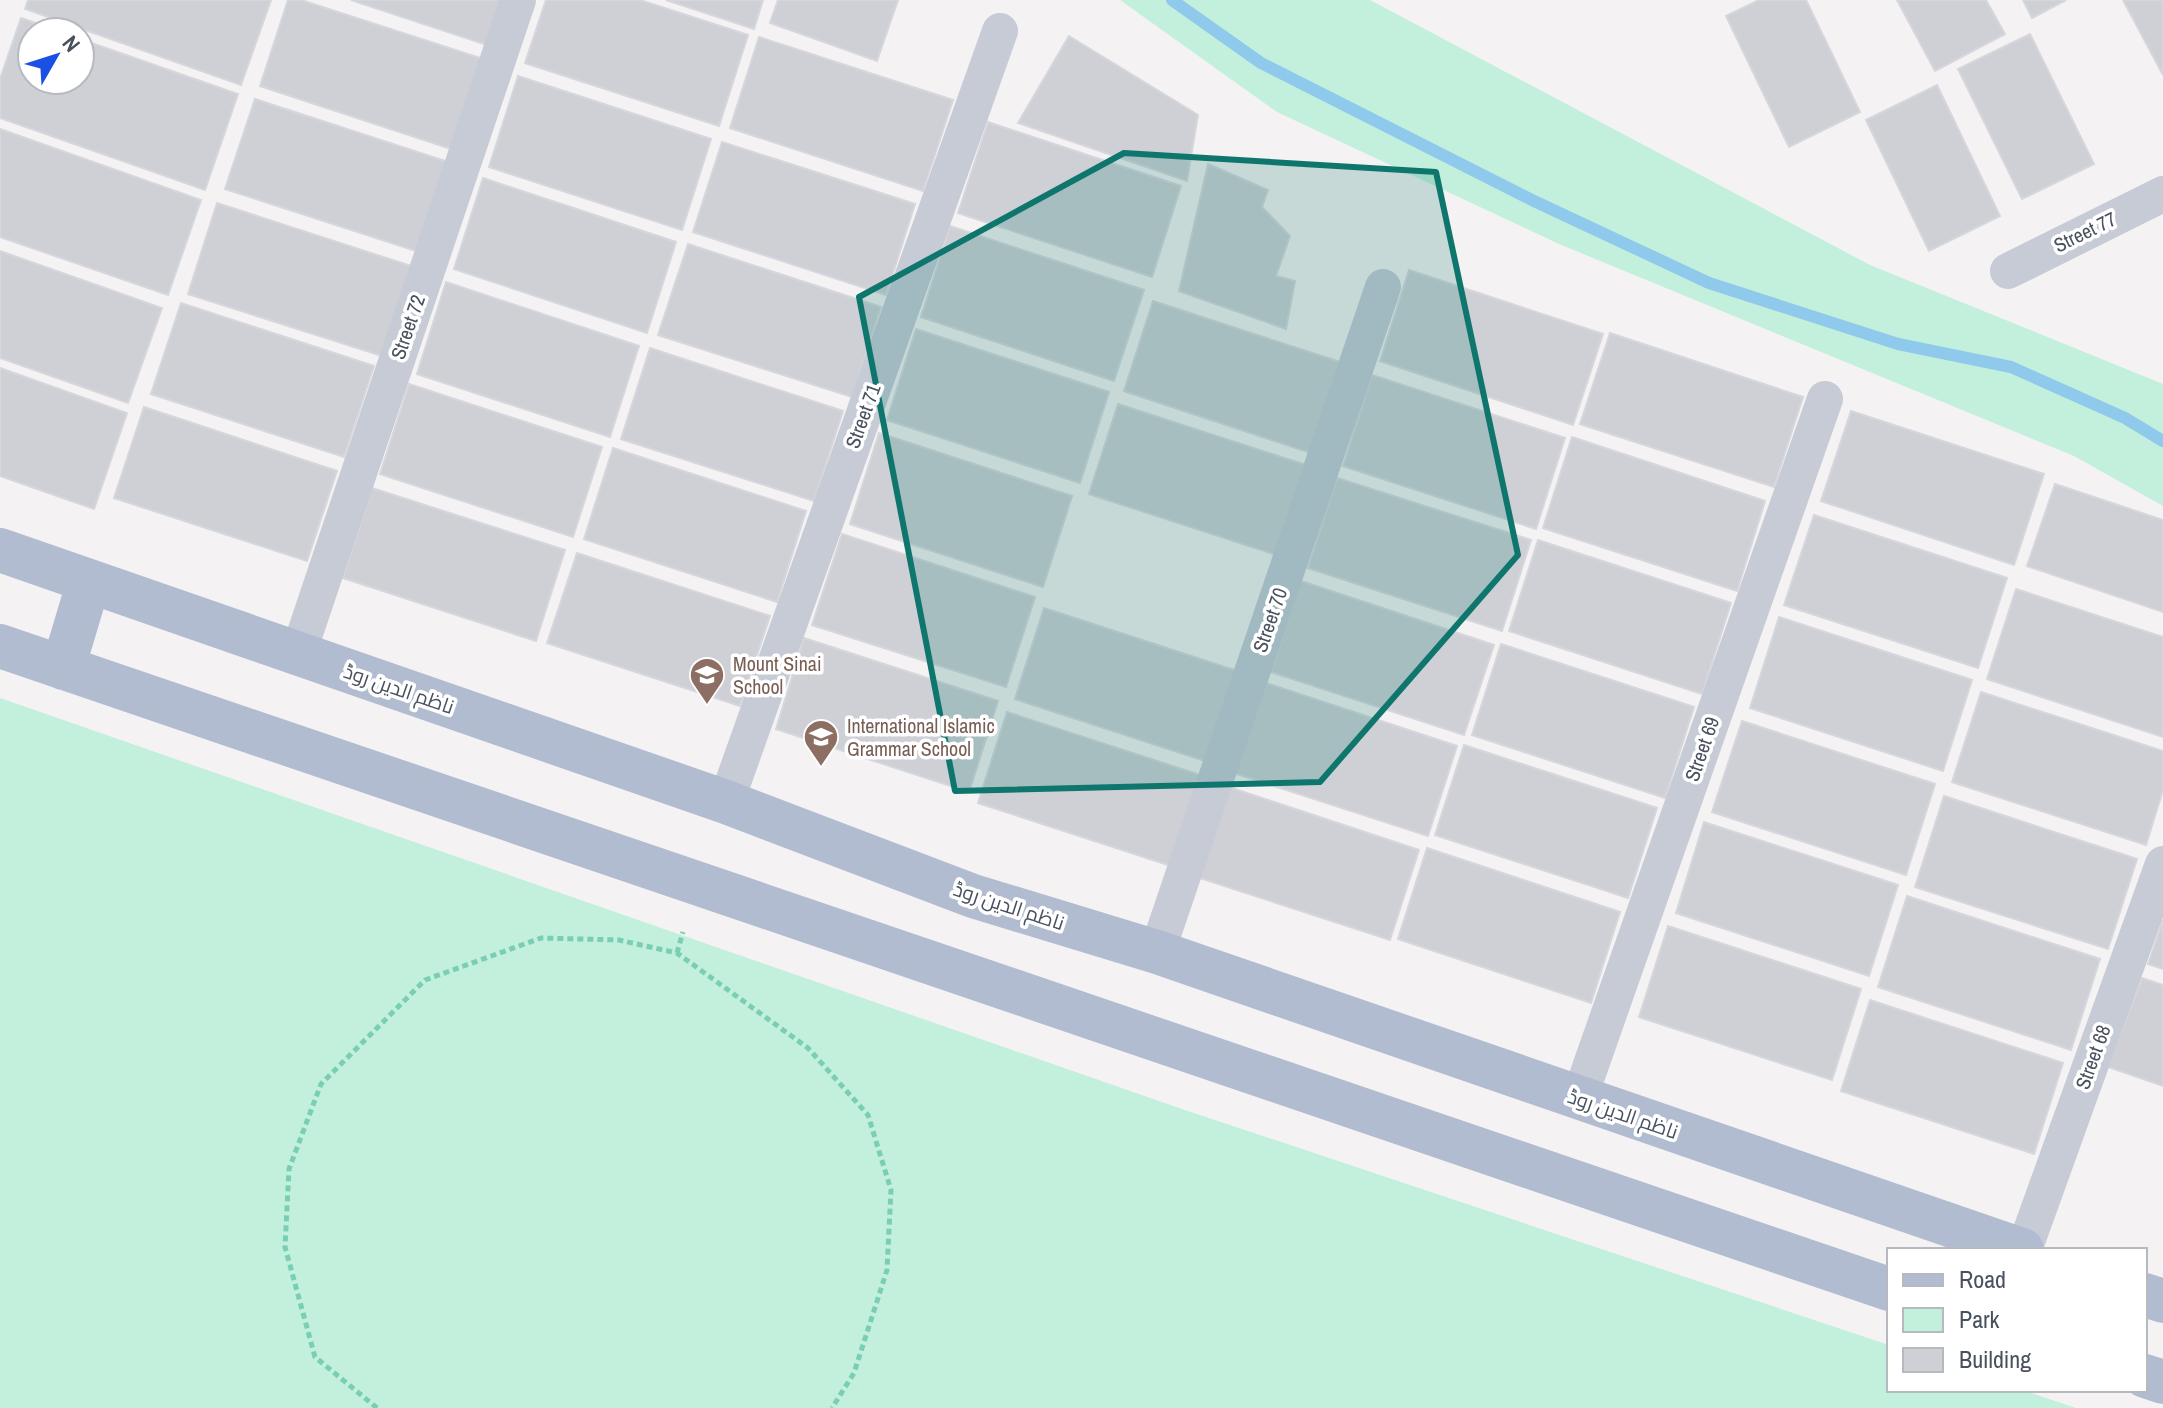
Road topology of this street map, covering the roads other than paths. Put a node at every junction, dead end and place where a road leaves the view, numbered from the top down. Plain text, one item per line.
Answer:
1 (518, 0) edge
2 (1000, 31) dead end
3 (2163, 194) edge
4 (2008, 271) dead end
5 (1383, 287) dead end
6 (1825, 399) dead end
7 (0, 550) edge
8 (89, 581) junction
9 (0, 646) edge
10 (298, 654) junction
11 (63, 668) junction
12 (726, 802) junction
13 (2163, 864) edge
14 (1157, 952) junction
15 (1579, 1099) junction
16 (2017, 1248) edge
17 (2024, 1248) edge
18 (1887, 1288) edge

1 - 10 street, Street 72
2 - 12 street, Street 71
3 - 4 street, Street 77
5 - 14 street, Street 70
6 - 15 street, Street 69
7 - 8 main road, ناظم الدین روڈ
8 - 10 main road, ناظم الدین روڈ
8 - 11 main road
9 - 11 main road
10 - 12 main road, ناظم الدین روڈ
11 - 18 main road
12 - 14 main road, ناظم الدین روڈ
13 - 17 street, Street 68
14 - 15 main road, ناظم الدین روڈ
15 - 16 main road, ناظم الدین روڈ

